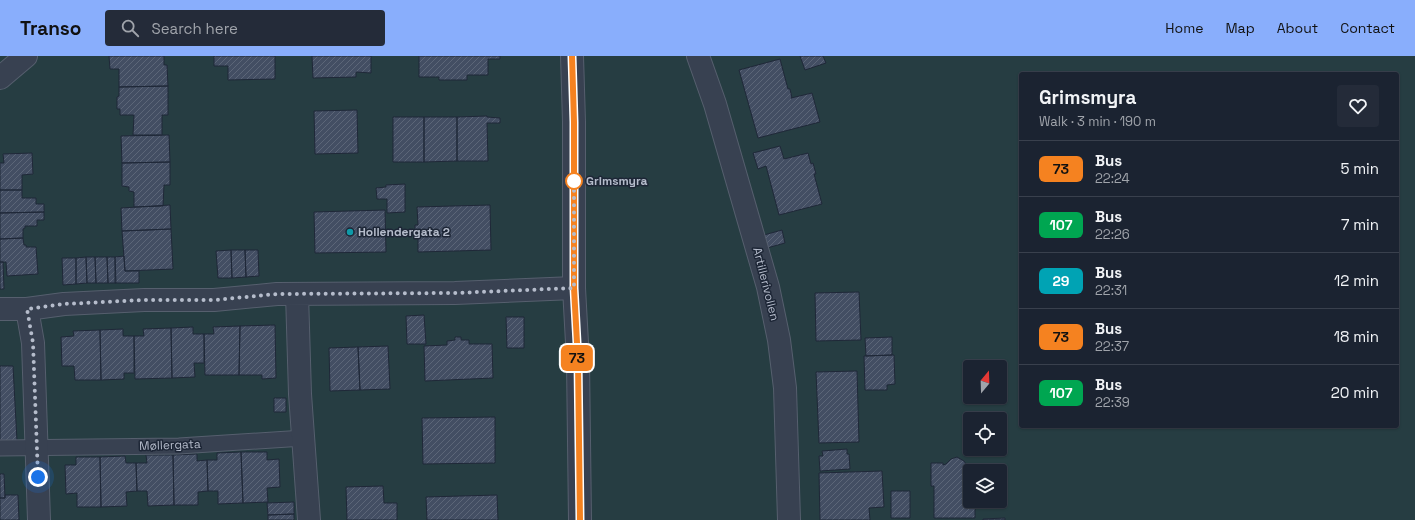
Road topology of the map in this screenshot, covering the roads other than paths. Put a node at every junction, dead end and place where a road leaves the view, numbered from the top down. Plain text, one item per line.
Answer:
1 (26, 56) edge
2 (572, 56) edge
3 (698, 56) edge
4 (0, 78) edge
5 (574, 288) junction
6 (297, 294) junction
7 (0, 309) edge
8 (27, 309) junction
9 (304, 438) junction
10 (0, 448) edge
11 (37, 448) junction
12 (39, 520) edge
13 (309, 520) edge
14 (580, 520) edge
15 (789, 520) edge

1 - 4 street
2 - 5 street
3 - 15 street, Artillerivollen
5 - 6 street
5 - 14 street
6 - 8 street
6 - 9 street
7 - 8 street
8 - 11 street
9 - 11 lane, Møllergata
9 - 13 street
10 - 11 lane, Møllergata
11 - 12 street

